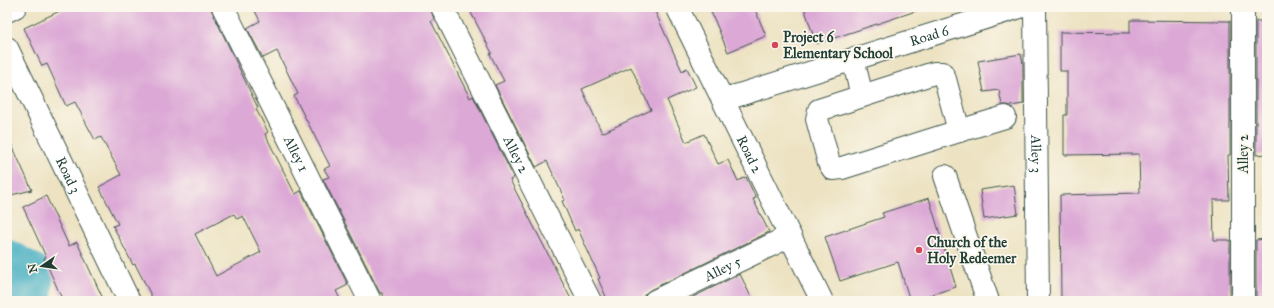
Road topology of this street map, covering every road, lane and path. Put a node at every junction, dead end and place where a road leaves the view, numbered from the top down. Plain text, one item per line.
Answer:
1 (15, 7) edge
2 (223, 7) edge
3 (442, 7) edge
4 (677, 7) edge
5 (1020, 7) edge
6 (1035, 7) edge
7 (1243, 7) edge
8 (7, 11) edge
9 (7, 48) edge
10 (853, 59) junction
11 (862, 96) junction
12 (723, 100) junction
13 (1005, 117) dead end
14 (959, 131) junction
15 (945, 176) dead end
16 (790, 236) junction
17 (130, 301) edge
18 (370, 301) edge
19 (590, 301) edge
20 (655, 301) edge
21 (822, 301) edge
22 (988, 301) edge
23 (1038, 301) edge
24 (1243, 301) edge

1 - 8 street
2 - 18 street, Alley 1
3 - 19 street, Alley 2
4 - 12 street, Road 2
5 - 10 street, Road 6
6 - 23 street, Alley 3
7 - 24 street, Alley 2
9 - 17 street, Road 3
10 - 11 street
10 - 12 street, Road 6
11 - 14 street
11 - 14 street
12 - 16 street, Road 2
13 - 14 street
15 - 22 street
16 - 20 street, Alley 5
16 - 21 street, Road 2

